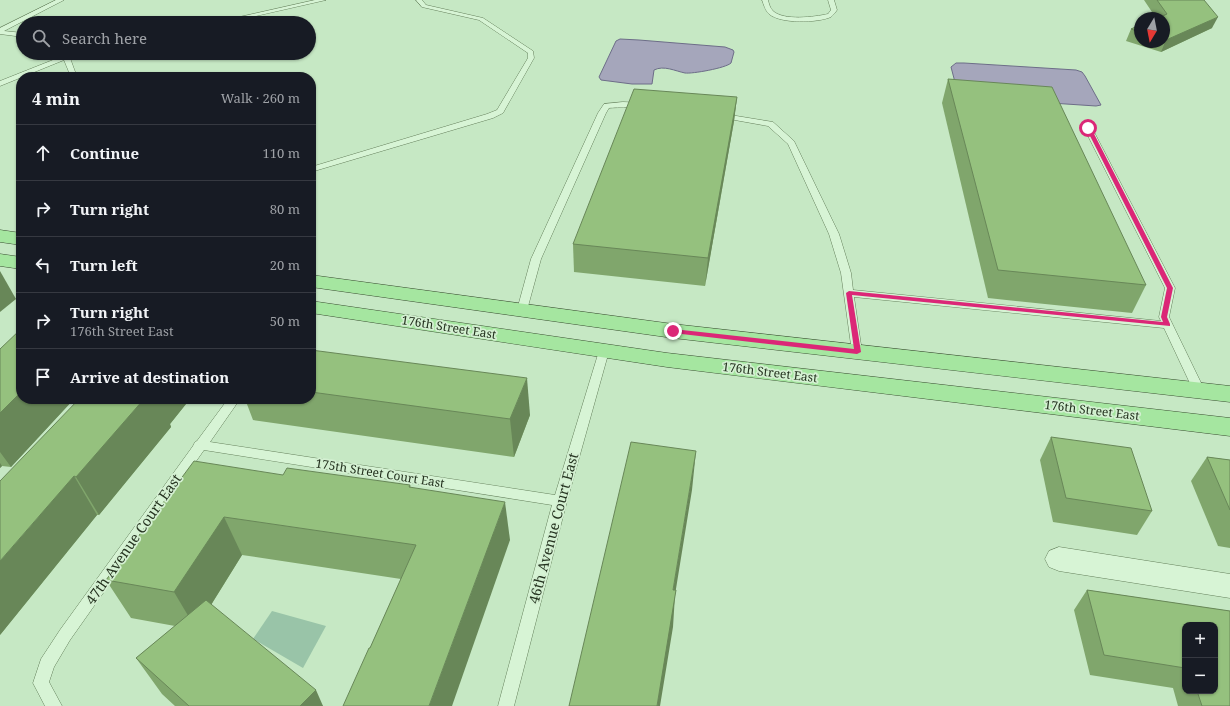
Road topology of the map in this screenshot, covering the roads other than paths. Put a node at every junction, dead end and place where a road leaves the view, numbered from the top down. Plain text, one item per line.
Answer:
1 (61, 0) edge
2 (323, 0) edge
3 (419, 0) edge
4 (765, 0) edge
5 (831, 0) edge
6 (30, 16) edge
7 (249, 16) edge
8 (16, 23) edge
9 (0, 31) edge
10 (16, 34) edge
11 (54, 60) edge
12 (68, 60) edge
13 (25, 72) edge
14 (72, 72) edge
15 (16, 76) edge
16 (0, 84) edge
17 (655, 105) edge
18 (708, 113) edge
19 (1088, 128) dead end
20 (316, 168) edge
21 (0, 236) edge
22 (16, 238) edge
23 (0, 249) edge
24 (16, 251) edge
25 (0, 260) edge
26 (16, 262) edge
27 (316, 282) edge
28 (849, 293) junction
29 (316, 308) edge
30 (522, 310) junction
31 (1167, 324) junction
32 (604, 351) junction
33 (857, 352) junction
34 (1199, 391) junction
35 (1230, 394) edge
36 (230, 404) edge
37 (1230, 427) edge
38 (199, 445) junction
39 (560, 501) junction
40 (1059, 559) dead end
41 (1230, 586) edge
42 (54, 706) edge
43 (506, 706) edge

1 - 6 lane
2 - 7 lane
3 - 20 lane
4 - 5 lane
8 - 9 lane
9 - 10 lane
11 - 13 lane
12 - 14 lane
15 - 16 lane
17 - 30 lane
18 - 28 lane
19 - 31 lane
21 - 22 main road
23 - 24 main road
25 - 26 main road
27 - 30 main road
28 - 31 lane
28 - 33 lane
29 - 32 main road, 176th Street East
30 - 33 main road
31 - 34 lane
32 - 37 main road, 176th Street East
32 - 39 lane, 46th Avenue Court East
33 - 34 main road
34 - 35 main road
36 - 38 lane, 47th Avenue Court East
38 - 39 lane, 175th Street Court East
38 - 42 lane, 47th Avenue Court East
39 - 43 lane, 46th Avenue Court East
40 - 41 street

